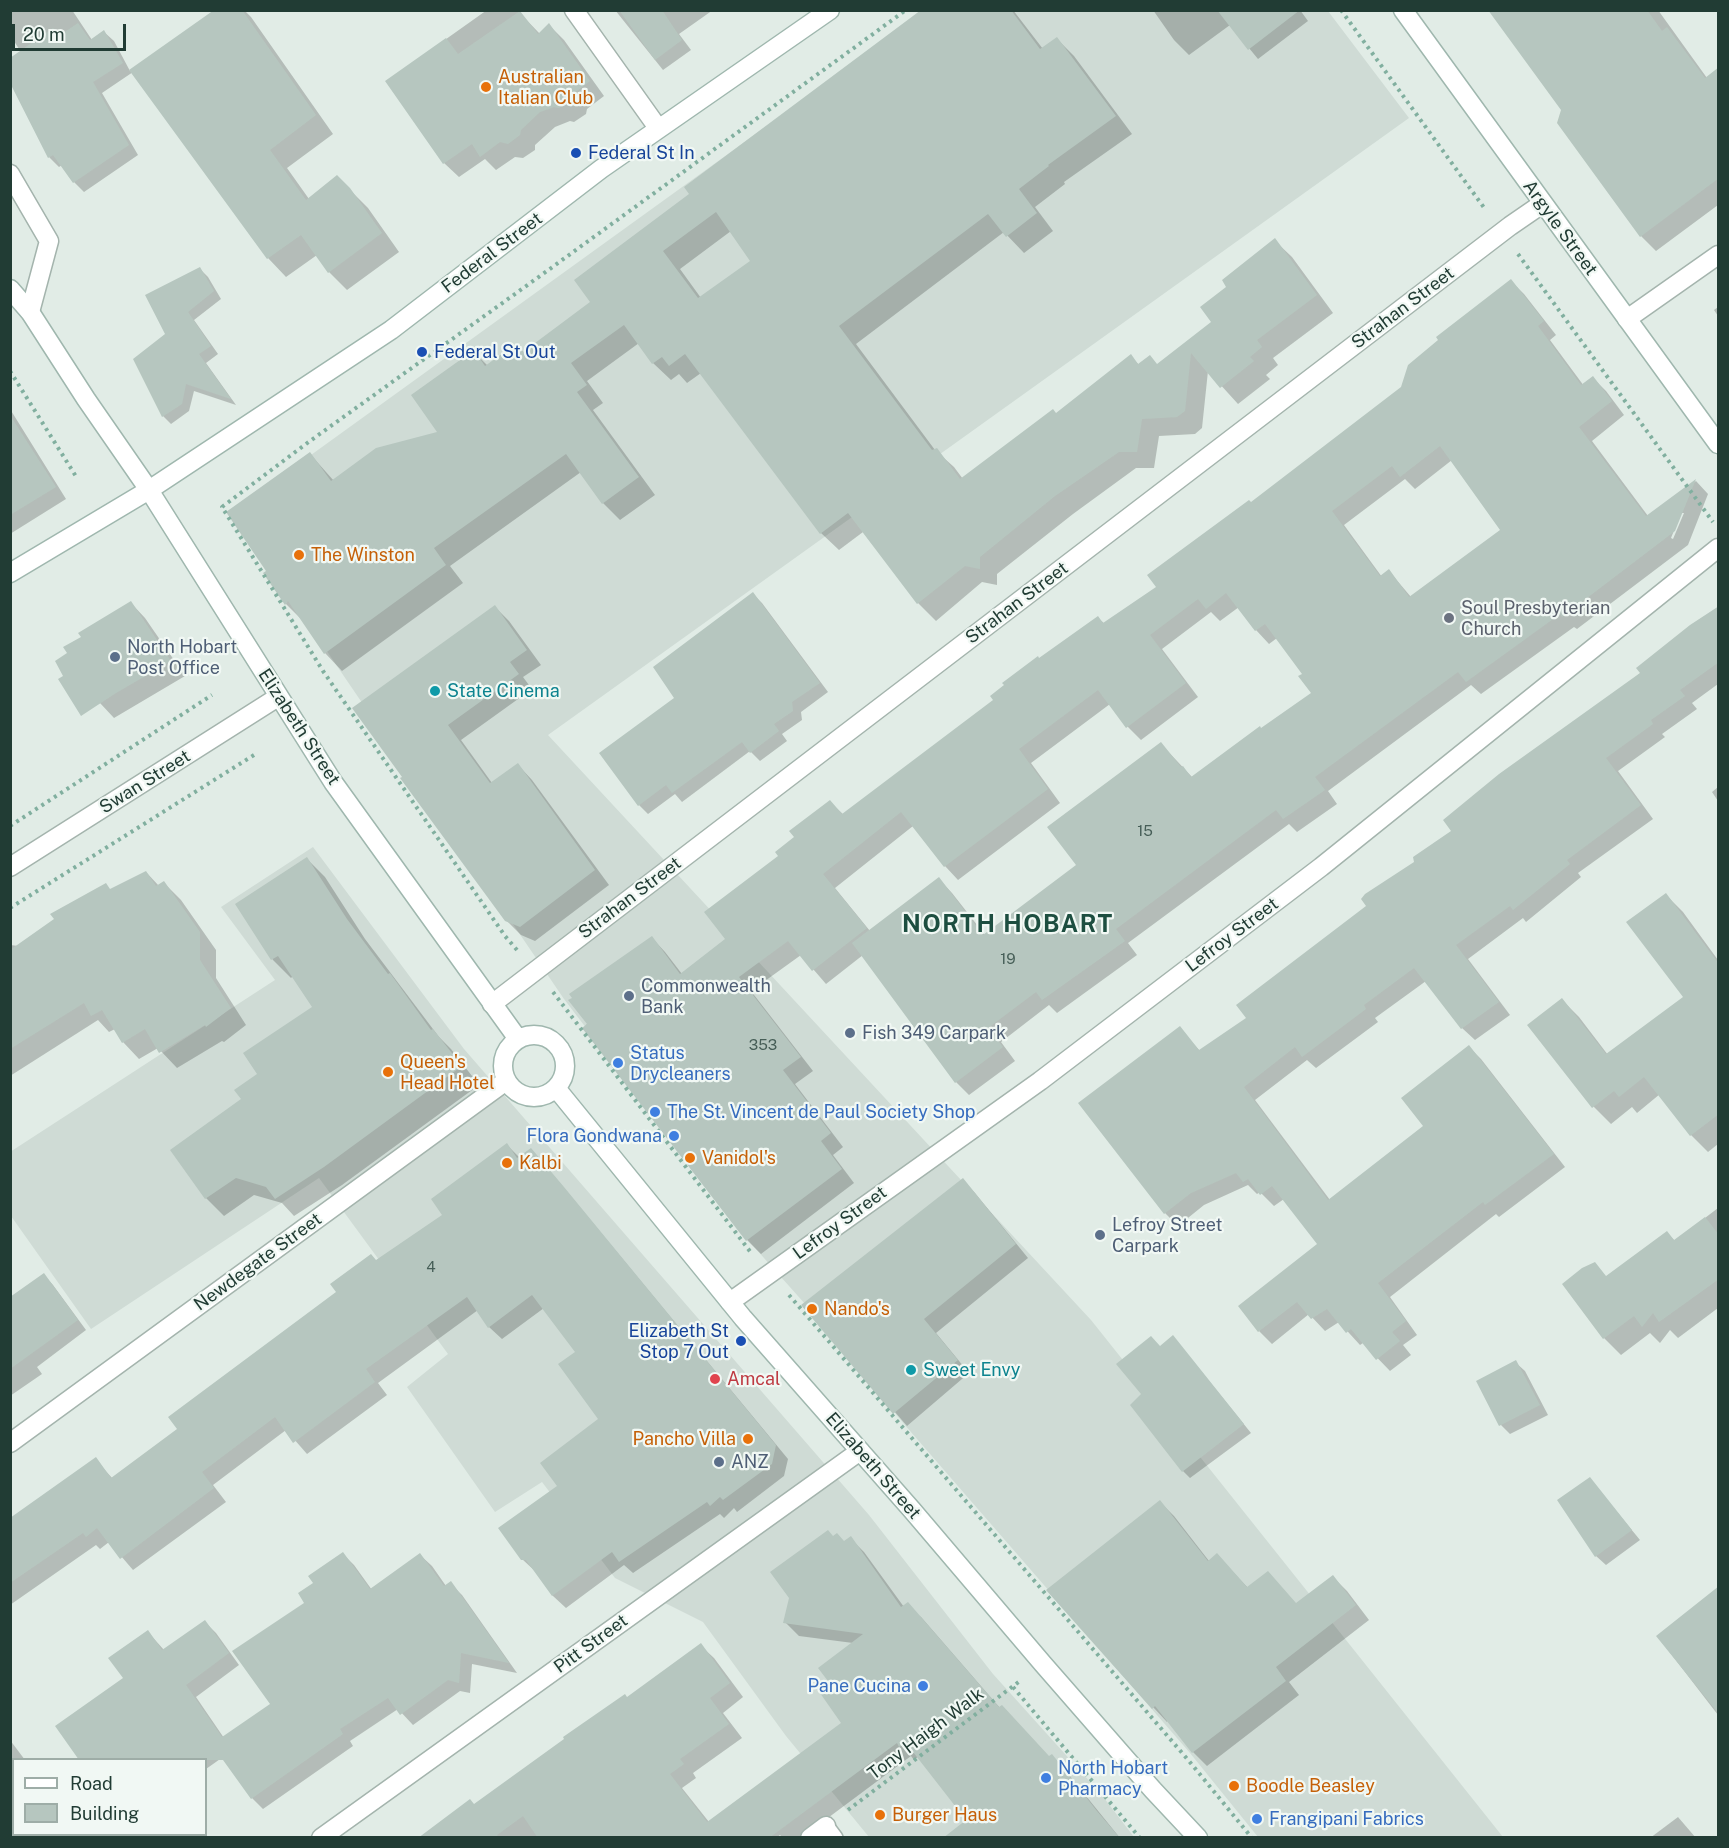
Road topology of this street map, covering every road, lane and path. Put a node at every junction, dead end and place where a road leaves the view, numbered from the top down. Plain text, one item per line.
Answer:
1 (574, 10) edge
2 (830, 10) edge
3 (906, 10) edge
4 (1341, 10) edge
5 (1403, 10) edge
6 (658, 128) junction
7 (10, 174) edge
8 (1542, 204) junction
9 (1502, 232) junction
10 (1719, 255) edge
11 (10, 289) edge
12 (30, 312) junction
13 (1627, 320) junction
14 (10, 370) edge
15 (1719, 444) edge
16 (77, 478) dead end
17 (149, 490) junction
18 (1719, 529) edge
19 (1719, 548) edge
20 (10, 573) edge
21 (212, 695) dead end
22 (278, 697) junction
23 (254, 755) dead end
24 (10, 826) edge
25 (10, 867) edge
26 (10, 908) edge
27 (534, 971) junction
28 (492, 1004) junction
29 (518, 1039) junction
30 (506, 1081) junction
31 (556, 1088) junction
32 (770, 1274) junction
33 (730, 1302) junction
34 (10, 1443) edge
35 (860, 1451) junction
36 (1043, 1664) junction
37 (1012, 1687) junction
38 (830, 1832) edge
39 (321, 1838) edge
40 (810, 1838) edge
41 (1140, 1838) edge
42 (1198, 1838) edge
43 (1252, 1838) edge

1 - 6 street
2 - 6 street, Federal Street
3 - 27 path
4 - 9 path
5 - 8 street, Argyle Street
6 - 17 street, Federal Street
7 - 12 street
8 - 9 street, Strahan Street
8 - 13 street, Argyle Street
9 - 18 path
9 - 27 street, Strahan Street
10 - 13 street
11 - 12 street, Elizabeth Street
12 - 17 street, Elizabeth Street
13 - 15 street, Argyle Street
14 - 16 path
17 - 20 street, Federal Street
17 - 22 street, Elizabeth Street
19 - 32 street, Lefroy Street
21 - 24 path
22 - 25 street, Swan Street
22 - 28 street, Elizabeth Street
23 - 26 path
27 - 28 street, Strahan Street
27 - 32 path
28 - 29 street, Elizabeth Street
29 - 30 street
29 - 31 street
30 - 31 street
30 - 34 street, Newdegate Street
31 - 33 street, Elizabeth Street
32 - 33 street, Lefroy Street
32 - 43 path
33 - 35 street, Elizabeth Street
35 - 36 street, Elizabeth Street
35 - 39 street, Pitt Street
36 - 37 path, Tony Haigh Walk
36 - 42 street, Elizabeth Street
37 - 38 path, Tony Haigh Walk
37 - 41 path
38 - 40 street

